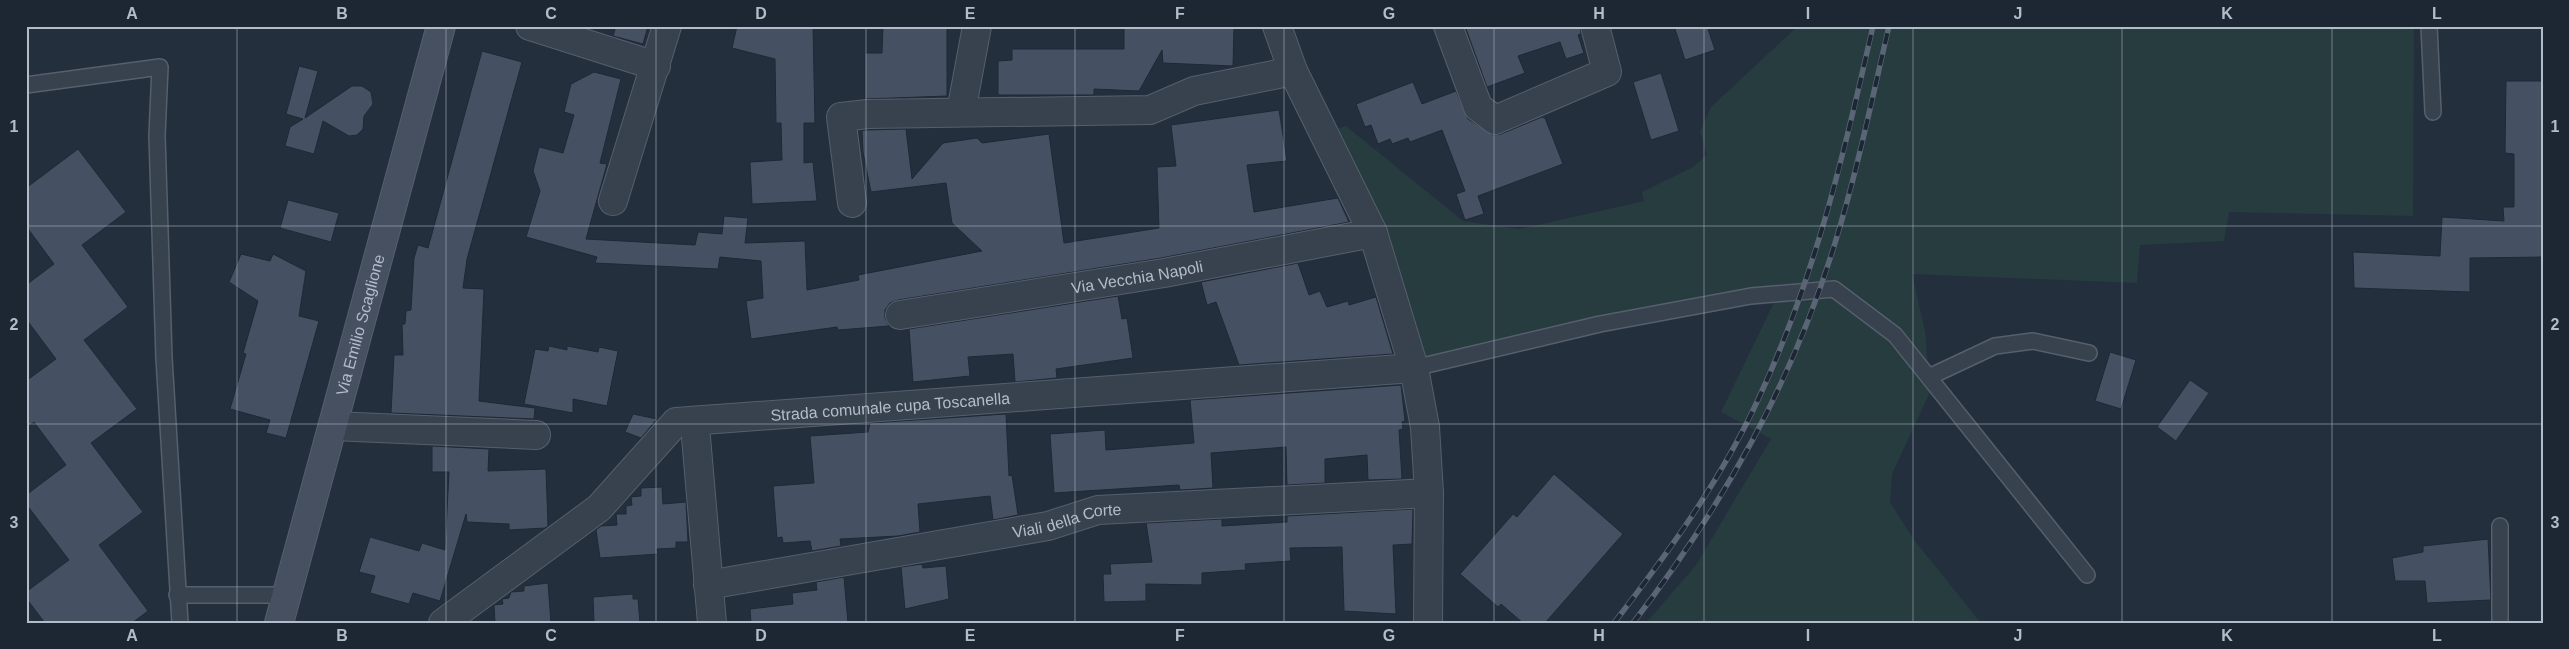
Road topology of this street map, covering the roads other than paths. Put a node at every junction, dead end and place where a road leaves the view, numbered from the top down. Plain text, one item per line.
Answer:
1 (441, 26) edge
2 (530, 26) edge
3 (667, 26) edge
4 (977, 26) edge
5 (1277, 26) edge
6 (1448, 26) edge
7 (1595, 26) edge
8 (2429, 26) edge
9 (656, 66) junction
10 (1293, 71) junction
11 (26, 85) edge
12 (961, 112) junction
13 (2433, 112) dead end
14 (613, 201) dead end
15 (852, 203) dead end
16 (1373, 233) junction
17 (900, 315) dead end
18 (2089, 353) dead end
19 (1414, 368) junction
20 (1929, 377) junction
21 (333, 426) junction
22 (536, 435) dead end
23 (696, 437) dead end
24 (1429, 493) junction
25 (2500, 526) dead end
26 (2087, 575) dead end
27 (708, 585) junction
28 (177, 595) junction
29 (287, 595) junction
30 (180, 623) edge
31 (279, 623) edge
32 (443, 623) edge
33 (712, 623) edge
34 (1428, 623) edge
35 (2500, 623) edge

1 - 21 main road, Via Emilio Scaglione
2 - 9 street
3 - 9 street
4 - 12 street
5 - 10 street
6 - 7 street
8 - 13 lane
9 - 14 street
10 - 12 street
10 - 16 street
11 - 28 lane
12 - 15 street
16 - 17 street, Via Vecchia Napoli
16 - 19 street
18 - 20 lane
19 - 20 lane
19 - 24 street
19 - 32 street, Strada comunale cupa Toscanella
20 - 26 lane
21 - 22 street
21 - 29 main road, Via Emilio Scaglione
23 - 27 street
24 - 27 street, Viali della Corte
24 - 34 street
25 - 35 lane
27 - 33 street
28 - 29 lane
28 - 30 lane
29 - 31 main road, Via Emilio Scaglione

